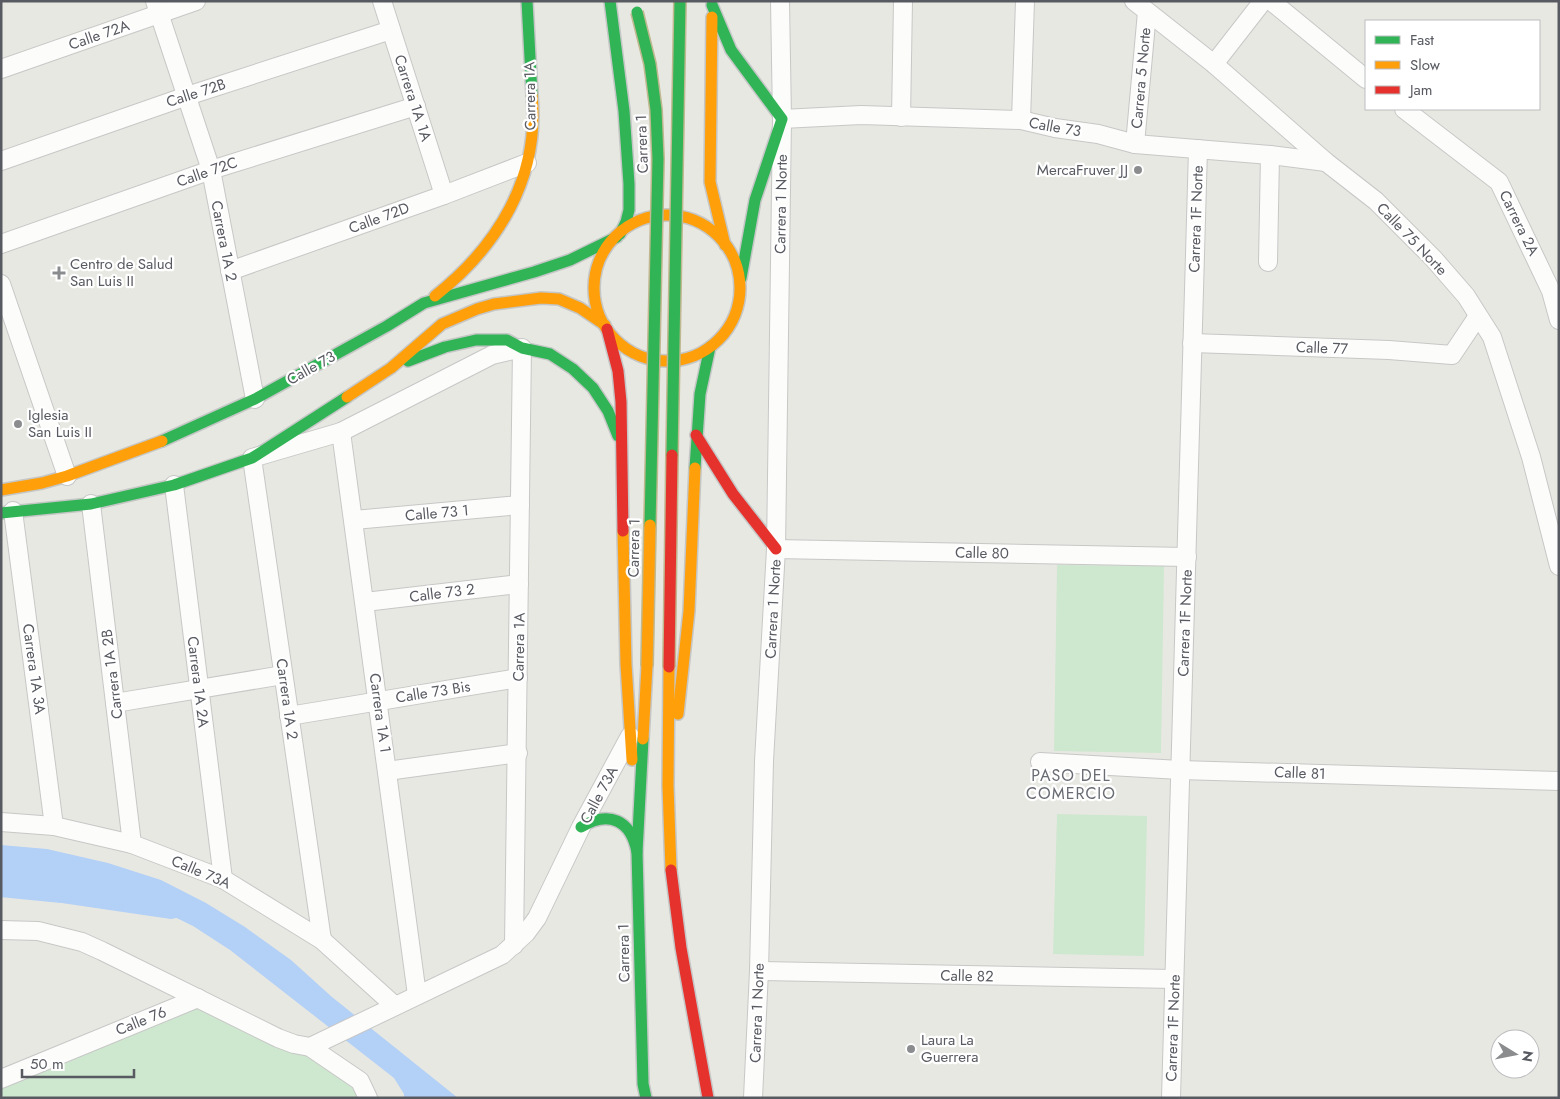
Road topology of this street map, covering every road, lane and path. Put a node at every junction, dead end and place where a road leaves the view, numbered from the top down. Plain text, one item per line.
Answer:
1 (196, 1) edge
2 (382, 1) edge
3 (527, 1) edge
4 (610, 1) edge
5 (680, 1) edge
6 (780, 1) edge
7 (903, 1) edge
8 (1025, 1) edge
9 (1263, 1) edge
10 (1270, 1) edge
11 (712, 3) edge
12 (157, 7) edge
13 (635, 7) edge
14 (1141, 7) edge
15 (391, 30) junction
16 (1214, 64) junction
17 (1, 69) edge
18 (1365, 78) edge
19 (187, 96) junction
20 (416, 106) junction
21 (1405, 110) edge
22 (901, 116) junction
23 (782, 120) junction
24 (1021, 120) junction
25 (1135, 144) junction
26 (1198, 149) junction
27 (1270, 155) junction
28 (1, 161) edge
29 (1326, 162) junction
30 (527, 163) junction
31 (211, 170) junction
32 (444, 195) junction
33 (618, 235) junction
34 (1, 244) edge
35 (726, 245) junction
36 (1268, 262) dead end
37 (230, 271) junction
38 (1, 284) edge
39 (740, 284) junction
40 (424, 303) junction
41 (1478, 316) junction
42 (1559, 320) edge
43 (606, 327) junction
44 (1192, 343) junction
45 (710, 347) junction
46 (522, 348) junction
47 (392, 368) junction
48 (255, 399) junction
49 (341, 432) junction
50 (696, 434) junction
51 (622, 450) junction
52 (252, 458) junction
53 (67, 476) junction
54 (174, 485) junction
55 (1, 490) edge
56 (91, 504) junction
57 (520, 505) junction
58 (7, 512) edge
59 (354, 520) junction
60 (776, 549) junction
61 (1187, 557) junction
62 (1559, 566) edge
63 (519, 584) junction
64 (365, 602) junction
65 (283, 675) junction
66 (518, 678) junction
67 (199, 689) junction
68 (378, 701) junction
69 (115, 703) junction
70 (289, 716) junction
71 (630, 735) junction
72 (518, 753) junction
73 (1040, 762) dead end
74 (1180, 770) junction
75 (388, 771) junction
76 (1559, 781) edge
77 (668, 791) junction
78 (1, 822) edge
79 (54, 826) junction
80 (581, 827) junction
81 (132, 844) junction
82 (637, 852) junction
83 (223, 879) junction
84 (1, 930) edge
85 (322, 940) junction
86 (514, 945) junction
87 (759, 971) junction
88 (1174, 980) junction
89 (417, 995) junction
90 (198, 998) junction
91 (395, 1006) junction
92 (310, 1047) junction
93 (1, 1079) edge
94 (367, 1094) edge
95 (707, 1097) edge
96 (646, 1098) edge
97 (753, 1098) edge
98 (1171, 1098) edge

1 - 12 street, Calle 72A
2 - 15 street, Carrera 1A 1A
3 - 30 main road, Carrera 1A
4 - 33 main road
5 - 77 main road, bridge
6 - 23 street, Carrera 1 Norte
7 - 22 street
8 - 24 street
9 - 16 street
10 - 18 street
11 - 23 main road
11 - 35 main road
12 - 17 street, Calle 72A
12 - 19 street, Carrera 1A 2
13 - 82 main road, Carrera 1, bridge
14 - 16 street, Calle 75 Norte
14 - 25 street, Carrera 5 Norte
15 - 19 street, Calle 72B
15 - 20 street, Carrera 1A 1A
16 - 29 street, Calle 75 Norte
19 - 28 street, Calle 72B
19 - 31 street, Carrera 1A 2
20 - 31 street, Calle 72C
20 - 32 street, Carrera 1A 1A
21 - 42 street, Carrera 2A
22 - 23 street, Calle 73
22 - 24 street, Calle 73
23 - 39 main road
23 - 60 street, Carrera 1 Norte
24 - 25 street, Calle 73
25 - 26 street, Calle 73
26 - 27 street, Calle 73
26 - 44 street, Carrera 1F Norte
27 - 29 street, Calle 73
27 - 36 street
29 - 41 street, Calle 75 Norte
30 - 32 street, Calle 72D
30 - 40 main road, Carrera 1A
31 - 34 street, Calle 72C
31 - 37 street, Carrera 1A 2
32 - 37 street, Calle 72D
33 - 35 main road
33 - 40 main road, Calle 73
33 - 43 main road
35 - 39 main road
37 - 48 street, Carrera 1A 2
38 - 53 street
39 - 45 main road
40 - 48 main road, Calle 73
41 - 44 street, Calle 77
41 - 62 street, Calle 75 Norte
43 - 45 main road
43 - 47 main road
43 - 51 main road
44 - 61 street, Carrera 1F Norte
45 - 50 main road
46 - 47 main road
46 - 49 street
46 - 51 main road
46 - 57 street, Carrera 1A
47 - 52 main road
48 - 53 main road, Calle 73
49 - 52 street
49 - 59 street, Carrera 1A 1
50 - 60 main road
50 - 77 main road
51 - 71 main road
52 - 54 main road
52 - 65 street, Carrera 1A 2
53 - 55 main road, Calle 73
54 - 56 main road
54 - 67 street, Carrera 1A 2A
56 - 58 main road
56 - 69 street, Carrera 1A 2B
57 - 59 street, Calle 73 1
57 - 63 street, Carrera 1A
58 - 79 street, Carrera 1A 3A
59 - 64 street, Carrera 1A 1
60 - 61 street, Calle 80
60 - 87 street, Carrera 1 Norte
61 - 74 street, Carrera 1F Norte
63 - 64 street, Calle 73 2
63 - 66 street, Carrera 1A
64 - 68 street, Carrera 1A 1
65 - 67 street
65 - 70 street, Carrera 1A 2
66 - 68 street, Calle 73 Bis
66 - 72 street, Carrera 1A
67 - 69 street
67 - 83 street, Carrera 1A 2A
68 - 70 street, Calle 73 Bis
68 - 75 street, Carrera 1A 1
69 - 81 street, Carrera 1A 2B
70 - 85 street, Carrera 1A 2
71 - 80 street, Calle 73A
71 - 82 main road
72 - 75 street
72 - 86 street, Carrera 1A
73 - 74 street, Calle 81
74 - 76 street, Calle 81
74 - 88 street, Carrera 1F Norte
75 - 89 street, Carrera 1A 1
77 - 95 main road
78 - 79 street, Calle 73A
79 - 81 street, Calle 73A
80 - 82 main road
80 - 86 street, Calle 73A
81 - 83 street, Calle 73A
82 - 96 main road, Carrera 1
83 - 85 street, Calle 73A
84 - 90 street
85 - 91 street, Calle 73A
86 - 89 street, Calle 73A
87 - 88 street, Calle 82
87 - 97 street, Carrera 1 Norte
88 - 98 street, Carrera 1F Norte
89 - 91 street, Calle 73A
90 - 92 street
90 - 93 street, Calle 76
91 - 92 street, Calle 73A
92 - 94 street

